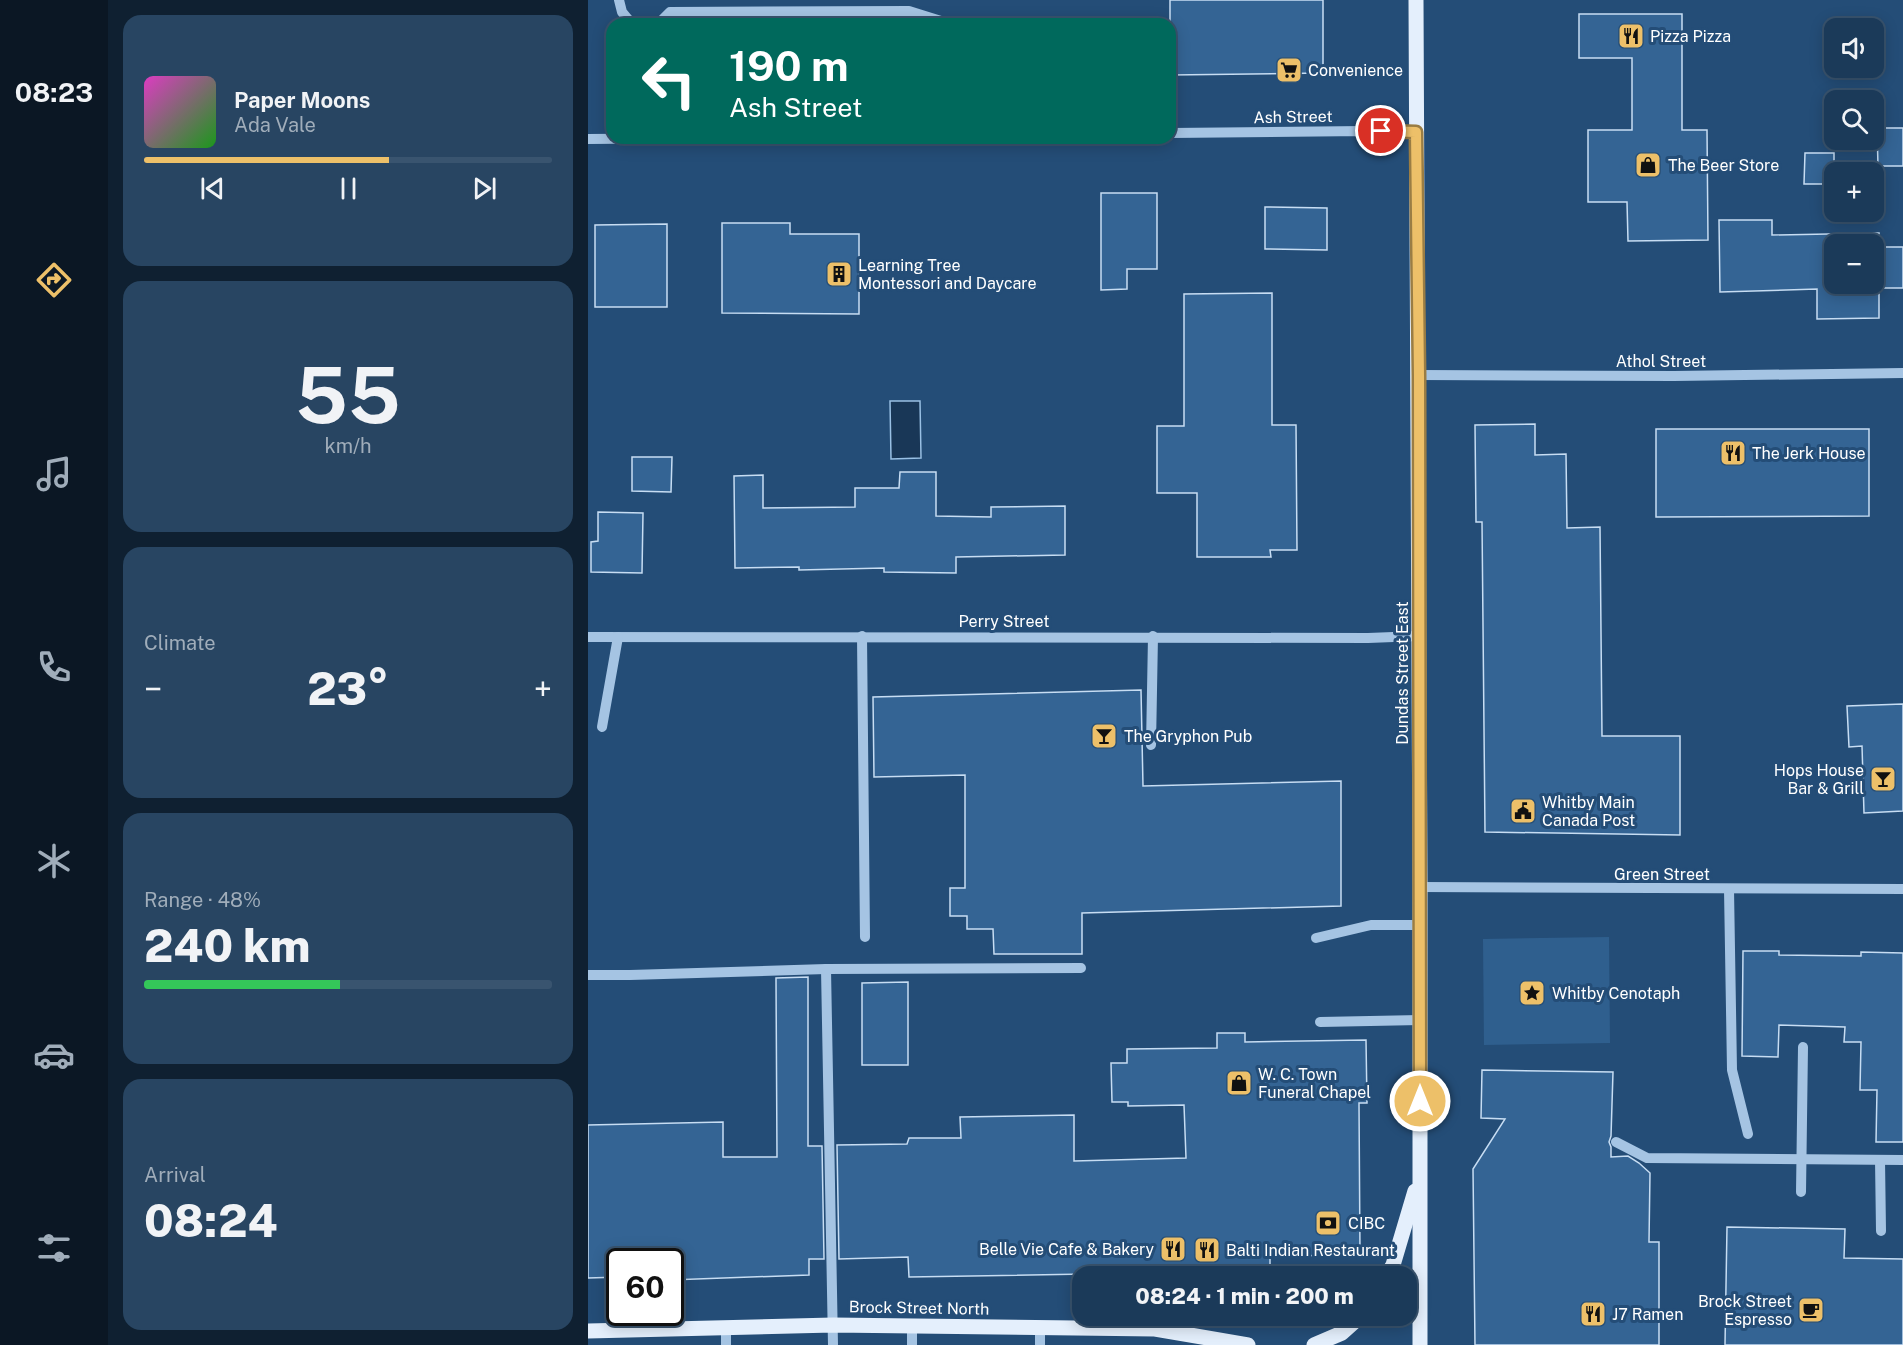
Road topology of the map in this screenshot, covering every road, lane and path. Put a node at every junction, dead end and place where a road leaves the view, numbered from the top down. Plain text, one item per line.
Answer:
1 (619, 0) edge
2 (1416, 0) edge
3 (627, 18) edge
4 (664, 18) edge
5 (931, 18) edge
6 (1416, 132) junction
7 (1176, 134) edge
8 (588, 139) edge
9 (606, 139) edge
10 (1903, 374) edge
11 (1419, 375) junction
12 (862, 636) junction
13 (1153, 636) junction
14 (1419, 636) junction
15 (588, 637) edge
16 (618, 637) junction
17 (602, 727) dead end
18 (1151, 745) dead end
19 (1420, 887) junction
20 (1729, 889) junction
21 (1903, 889) edge
22 (1420, 925) junction
23 (865, 937) dead end
24 (1316, 938) dead end
25 (1082, 968) dead end
26 (826, 969) junction
27 (588, 975) edge
28 (1420, 1020) junction
29 (1320, 1022) dead end
30 (1803, 1047) dead end
31 (1748, 1134) dead end
32 (1616, 1142) dead end
33 (1801, 1159) junction
34 (1880, 1160) junction
35 (1903, 1160) edge
36 (1420, 1174) junction
37 (1801, 1192) dead end
38 (1881, 1231) dead end
39 (1393, 1266) edge
40 (912, 1325) junction
41 (833, 1326) junction
42 (1350, 1326) edge
43 (726, 1328) junction
44 (1040, 1328) junction
45 (588, 1331) edge
46 (726, 1345) edge
47 (833, 1345) edge
48 (912, 1345) edge
49 (1040, 1345) edge
50 (1248, 1345) edge
51 (1314, 1345) edge
52 (1420, 1345) edge

1 - 3 street
2 - 6 main road, Dundas Street East
4 - 5 street
6 - 7 street, Ash Street
6 - 11 main road, Dundas Street East
8 - 9 street
10 - 11 street, Athol Street
11 - 14 main road, Dundas Street East
12 - 13 street, Perry Street
12 - 16 street, Perry Street
12 - 23 street
13 - 14 street, Perry Street
13 - 18 street
14 - 19 main road, Dundas Street East
15 - 16 street, Perry Street
16 - 17 street
19 - 20 street, Green Street
19 - 22 main road, Dundas Street East
20 - 21 street, Green Street
20 - 31 street
22 - 24 street
22 - 28 main road, Dundas Street East
25 - 26 street
26 - 27 street
26 - 41 street
28 - 29 street
28 - 36 main road, Dundas Street East
30 - 33 street
32 - 33 street
33 - 34 street
33 - 37 street
34 - 35 street
34 - 38 street
36 - 39 main road
36 - 52 main road, Dundas Street East
40 - 41 main road, Brock Street North
40 - 44 main road, Brock Street North
40 - 48 street
41 - 43 main road, Brock Street North
41 - 47 street
42 - 51 main road
43 - 45 main road, Brock Street North
43 - 46 street
44 - 49 street
44 - 50 main road, Brock Street North

